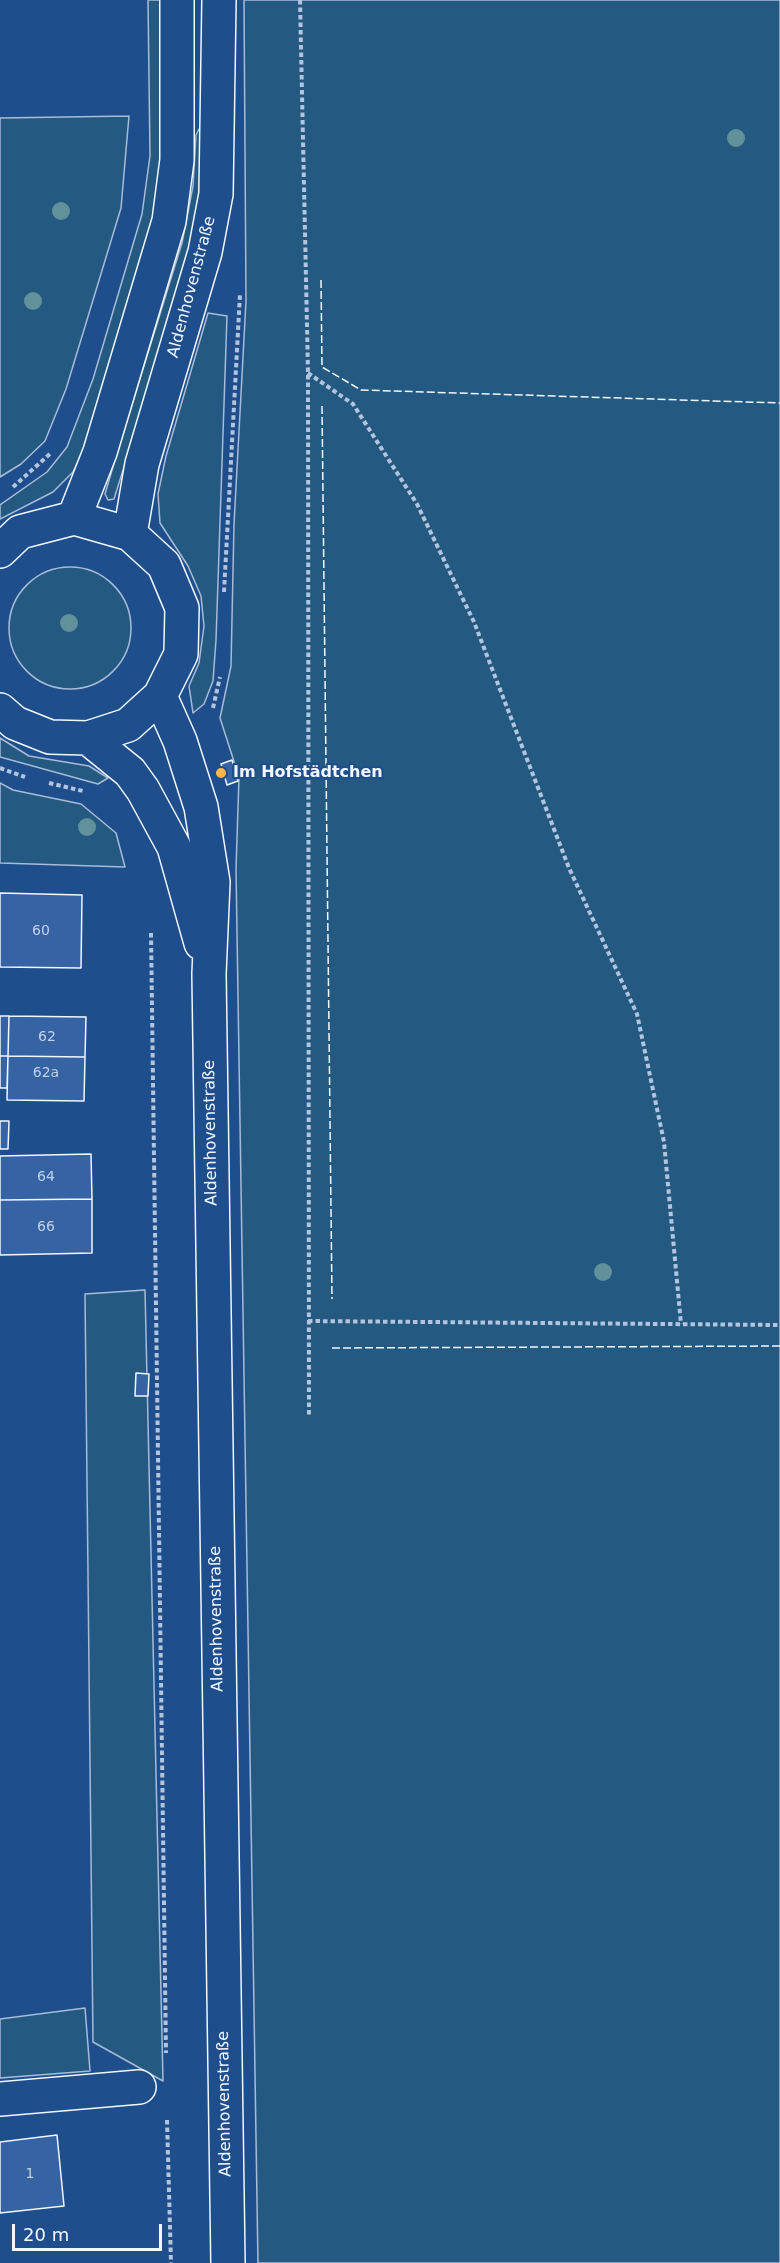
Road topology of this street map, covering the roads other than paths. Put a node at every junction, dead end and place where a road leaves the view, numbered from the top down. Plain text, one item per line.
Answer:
1 (177, 0) edge
2 (219, 0) edge
3 (74, 518) junction
4 (130, 534) junction
5 (0, 551) edge
6 (160, 696) junction
7 (0, 710) edge
8 (88, 738) junction
9 (209, 974) junction
10 (139, 2087) dead end
11 (0, 2099) edge
12 (228, 2263) edge

1 - 3 street
2 - 4 street, Aldenhovenstraße
3 - 4 street
3 - 5 street
4 - 6 street
6 - 8 street
6 - 9 street, Aldenhovenstraße
7 - 8 street
8 - 9 street, Aldenhovenstraße
9 - 12 street, Aldenhovenstraße
10 - 11 street

